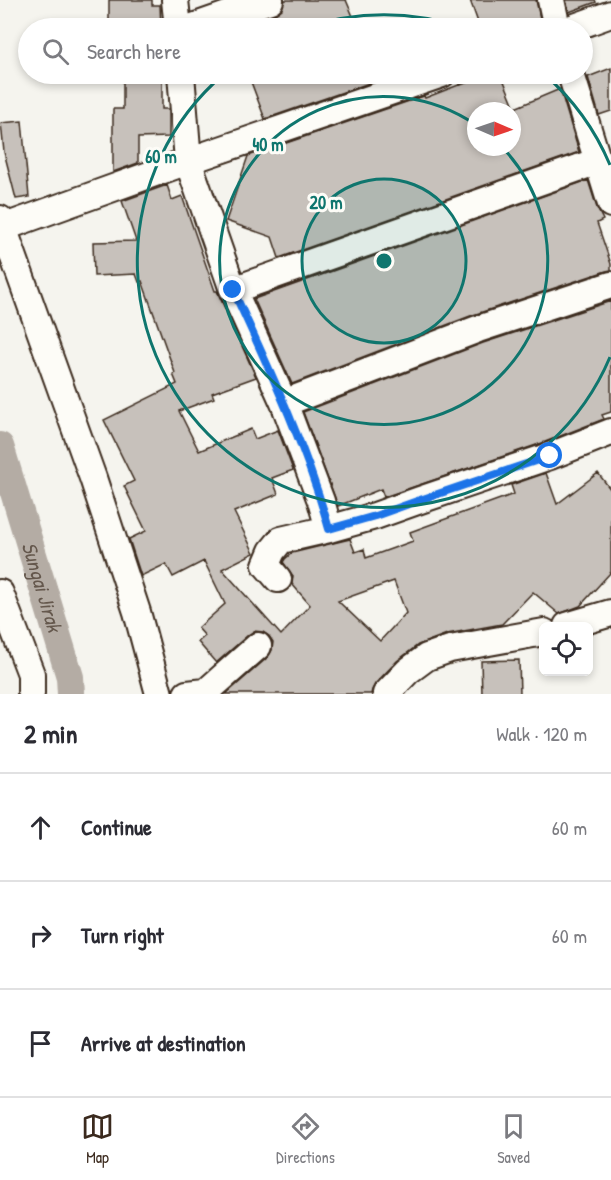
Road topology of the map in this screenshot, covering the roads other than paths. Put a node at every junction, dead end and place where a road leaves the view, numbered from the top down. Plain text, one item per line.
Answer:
1 (175, 0) edge
2 (270, 0) edge
3 (551, 0) edge
4 (611, 14) edge
5 (177, 18) edge
6 (219, 18) edge
7 (555, 18) edge
8 (593, 20) edge
9 (182, 84) edge
10 (413, 84) edge
11 (574, 84) edge
12 (188, 161) junction
13 (598, 161) junction
14 (611, 204) edge
15 (1, 223) edge
16 (611, 285) edge
17 (233, 290) junction
18 (284, 403) junction
19 (611, 432) edge
20 (329, 529) junction
21 (278, 579) dead end
22 (0, 593) edge
23 (611, 613) edge
24 (583, 622) edge
25 (539, 633) edge
26 (258, 646) dead end
27 (31, 694) edge
28 (159, 694) edge
29 (187, 694) edge
30 (386, 694) edge

1 - 5 street
2 - 6 street
3 - 7 street
4 - 8 street
9 - 12 street
10 - 12 street
11 - 13 street
12 - 15 street
12 - 17 street
13 - 14 street
13 - 17 street
15 - 28 street
16 - 18 street
17 - 18 street
18 - 20 street
19 - 20 street
20 - 21 street
22 - 27 street
23 - 24 street
25 - 30 street
26 - 29 street

